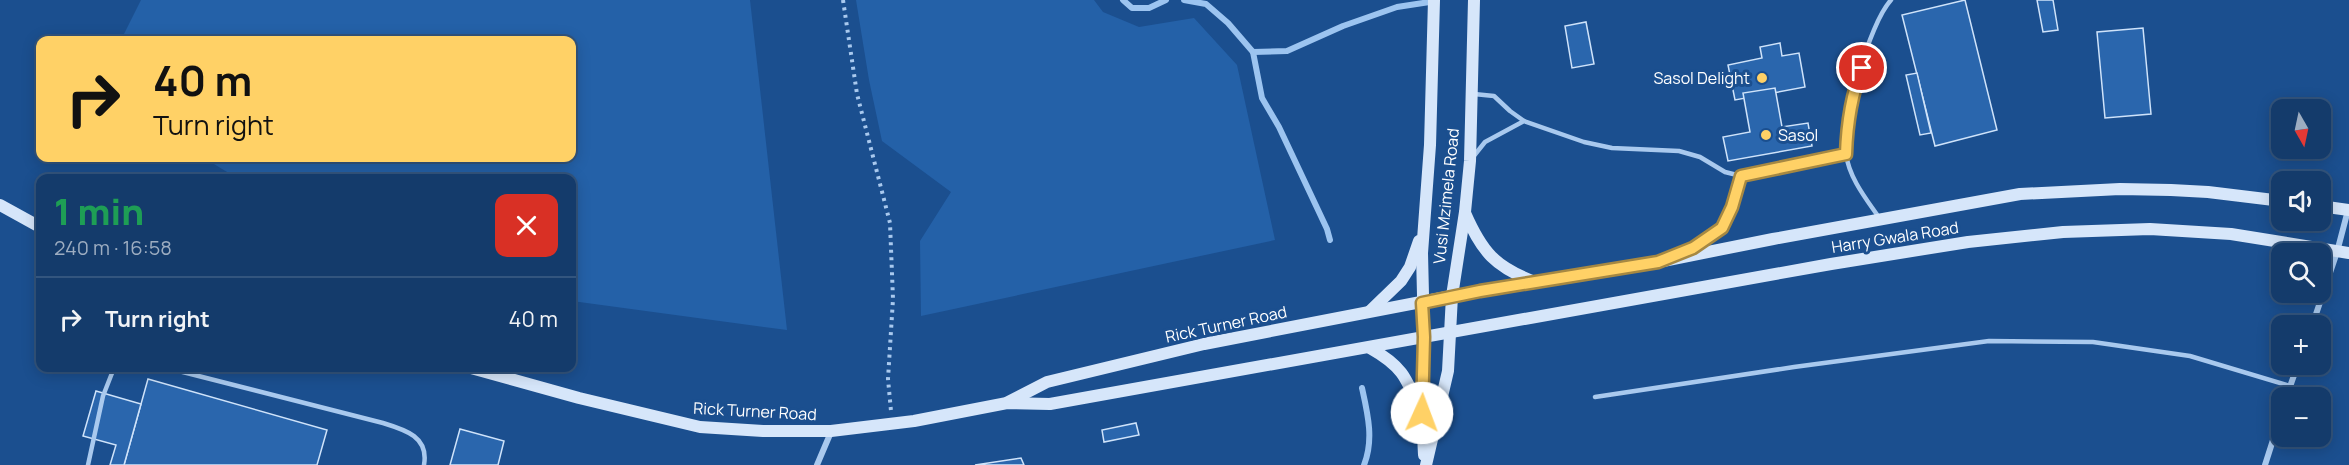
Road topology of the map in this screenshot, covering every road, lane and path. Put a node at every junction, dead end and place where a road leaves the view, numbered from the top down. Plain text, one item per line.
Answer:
1 (843, 0) edge
2 (1434, 0) edge
3 (1474, 0) edge
4 (1891, 0) edge
5 (1471, 93) junction
6 (1524, 121) junction
7 (1846, 154) junction
8 (1470, 161) junction
9 (1741, 176) junction
10 (2271, 200) edge
11 (0, 205) edge
12 (2331, 208) edge
13 (2348, 210) edge
14 (1465, 212) junction
15 (1882, 220) junction
16 (36, 225) edge
17 (1422, 229) junction
18 (2343, 252) edge
19 (1658, 262) junction
20 (1538, 282) junction
21 (1452, 296) junction
22 (1422, 303) junction
23 (1369, 312) junction
24 (2317, 315) edge
25 (1450, 332) junction
26 (1424, 337) junction
27 (1370, 348) junction
28 (113, 372) edge
29 (182, 372) edge
30 (485, 372) edge
31 (2294, 375) edge
32 (2290, 386) joint
33 (1595, 398) dead end
34 (1006, 403) junction
35 (1422, 413) junction
36 (892, 424) junction
37 (831, 431) junction
38 (2271, 446) edge
39 (88, 465) edge
40 (424, 465) edge
41 (817, 465) edge
42 (1426, 465) edge
43 (2265, 465) edge

1 - 36 path
2 - 17 main road, Vusi Mzimela Road
3 - 5 main road, Vusi Mzimela Road
4 - 7 lane
5 - 6 lane
5 - 8 main road, Vusi Mzimela Road
6 - 8 lane
6 - 9 lane
7 - 9 lane
7 - 15 lane
8 - 14 main road, Vusi Mzimela Road
9 - 19 lane
10 - 15 main road, Harry Gwala Road
11 - 16 main road
12 - 13 main road
13 - 18 street
14 - 20 main road
14 - 21 main road, Vusi Mzimela Road
15 - 19 main road, Harry Gwala Road
17 - 22 main road, Vusi Mzimela Road
17 - 23 main road
18 - 24 street
18 - 25 main road, Harry Gwala Road
19 - 20 main road, Harry Gwala Road
20 - 21 main road, Harry Gwala Road
21 - 22 main road, Harry Gwala Road
21 - 25 main road, Vusi Mzimela Road
22 - 23 main road, Rick Turner Road
22 - 26 main road, Vusi Mzimela Road
23 - 34 main road, Rick Turner Road
25 - 26 main road, Harry Gwala Road
25 - 42 main road, Vusi Mzimela Road
26 - 27 main road, Rick Turner Road
26 - 35 main road, Vusi Mzimela Road
27 - 34 main road, Rick Turner Road
27 - 35 main road
28 - 39 lane
29 - 40 lane
30 - 37 main road, Rick Turner Road
31 - 32 street
32 - 33 lane
34 - 36 main road, Rick Turner Road
35 - 42 main road, Vusi Mzimela Road
36 - 37 main road, Rick Turner Road
37 - 41 street
38 - 43 street

